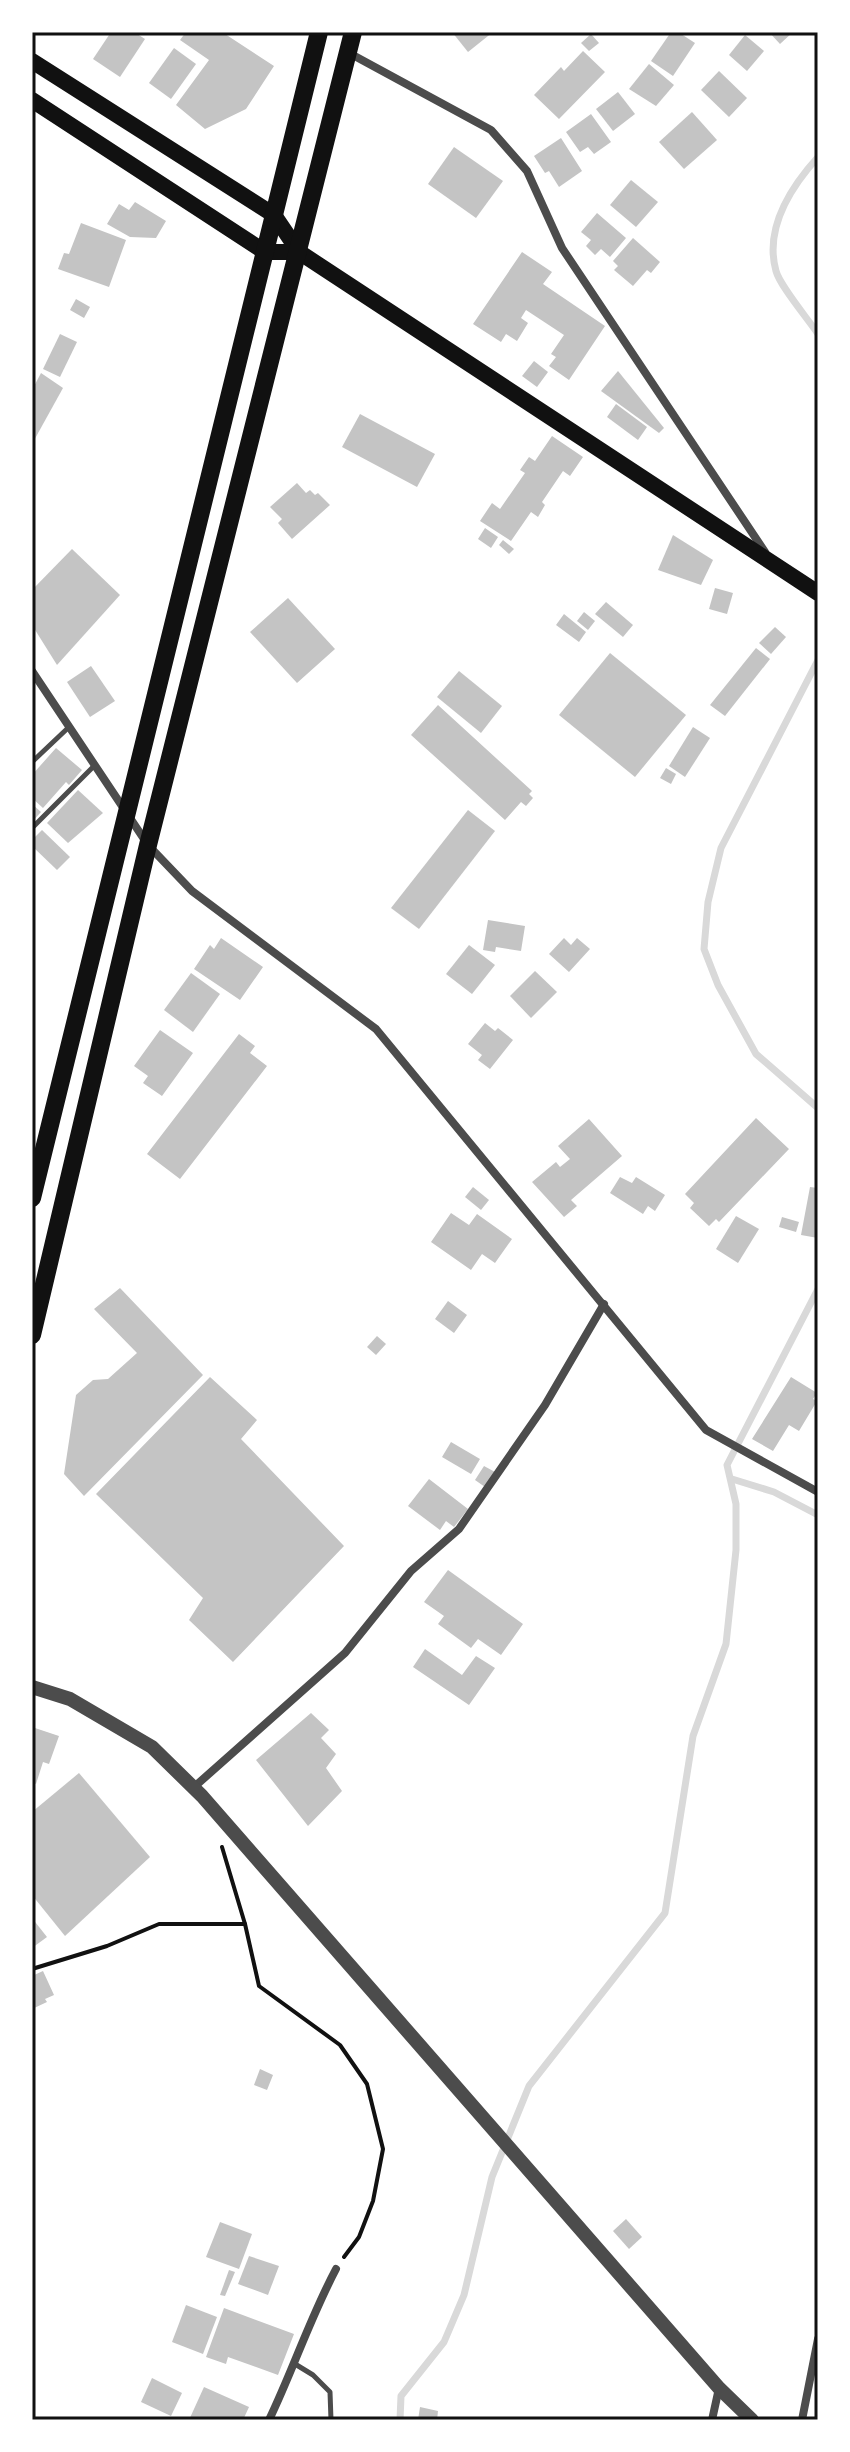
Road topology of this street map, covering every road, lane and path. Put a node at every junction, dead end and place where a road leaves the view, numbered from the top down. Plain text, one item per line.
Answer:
1 (319, 32) edge
2 (353, 32) edge
3 (348, 53) junction
4 (32, 61) edge
5 (32, 100) edge
6 (274, 215) junction
7 (265, 252) junction
8 (299, 252) junction
9 (771, 563) junction
10 (818, 593) edge
11 (32, 671) edge
12 (69, 727) junction
13 (32, 762) edge
14 (95, 765) junction
15 (127, 814) junction
16 (32, 828) edge
17 (148, 845) junction
18 (32, 1198) edge
19 (604, 1304) junction
20 (32, 1335) edge
21 (818, 1492) edge
22 (32, 1687) edge
23 (193, 1788) junction
24 (219, 1839) dead end
25 (245, 1924) junction
26 (32, 1969) edge
27 (336, 2269) joint
28 (818, 2339) edge
29 (295, 2364) junction
30 (719, 2388) junction
31 (269, 2420) edge
32 (331, 2420) edge
33 (712, 2420) edge
34 (752, 2420) edge
35 (802, 2420) edge

1 - 6 highway
2 - 3 highway
3 - 8 highway
3 - 9 street
4 - 6 main road
5 - 7 main road
6 - 7 highway
6 - 8 main road
7 - 8 main road
7 - 15 highway
8 - 9 main road
8 - 17 highway
9 - 10 main road
11 - 12 street
12 - 13 lane
12 - 14 street
14 - 15 street
14 - 16 lane
15 - 17 street
15 - 18 highway
17 - 19 street
17 - 20 highway
19 - 21 street
19 - 23 street
22 - 23 street
23 - 30 street
24 - 25 path
25 - 26 path
25 - 27 path
27 - 29 street
28 - 35 street
29 - 31 street
29 - 32 lane
30 - 33 street
30 - 34 street

